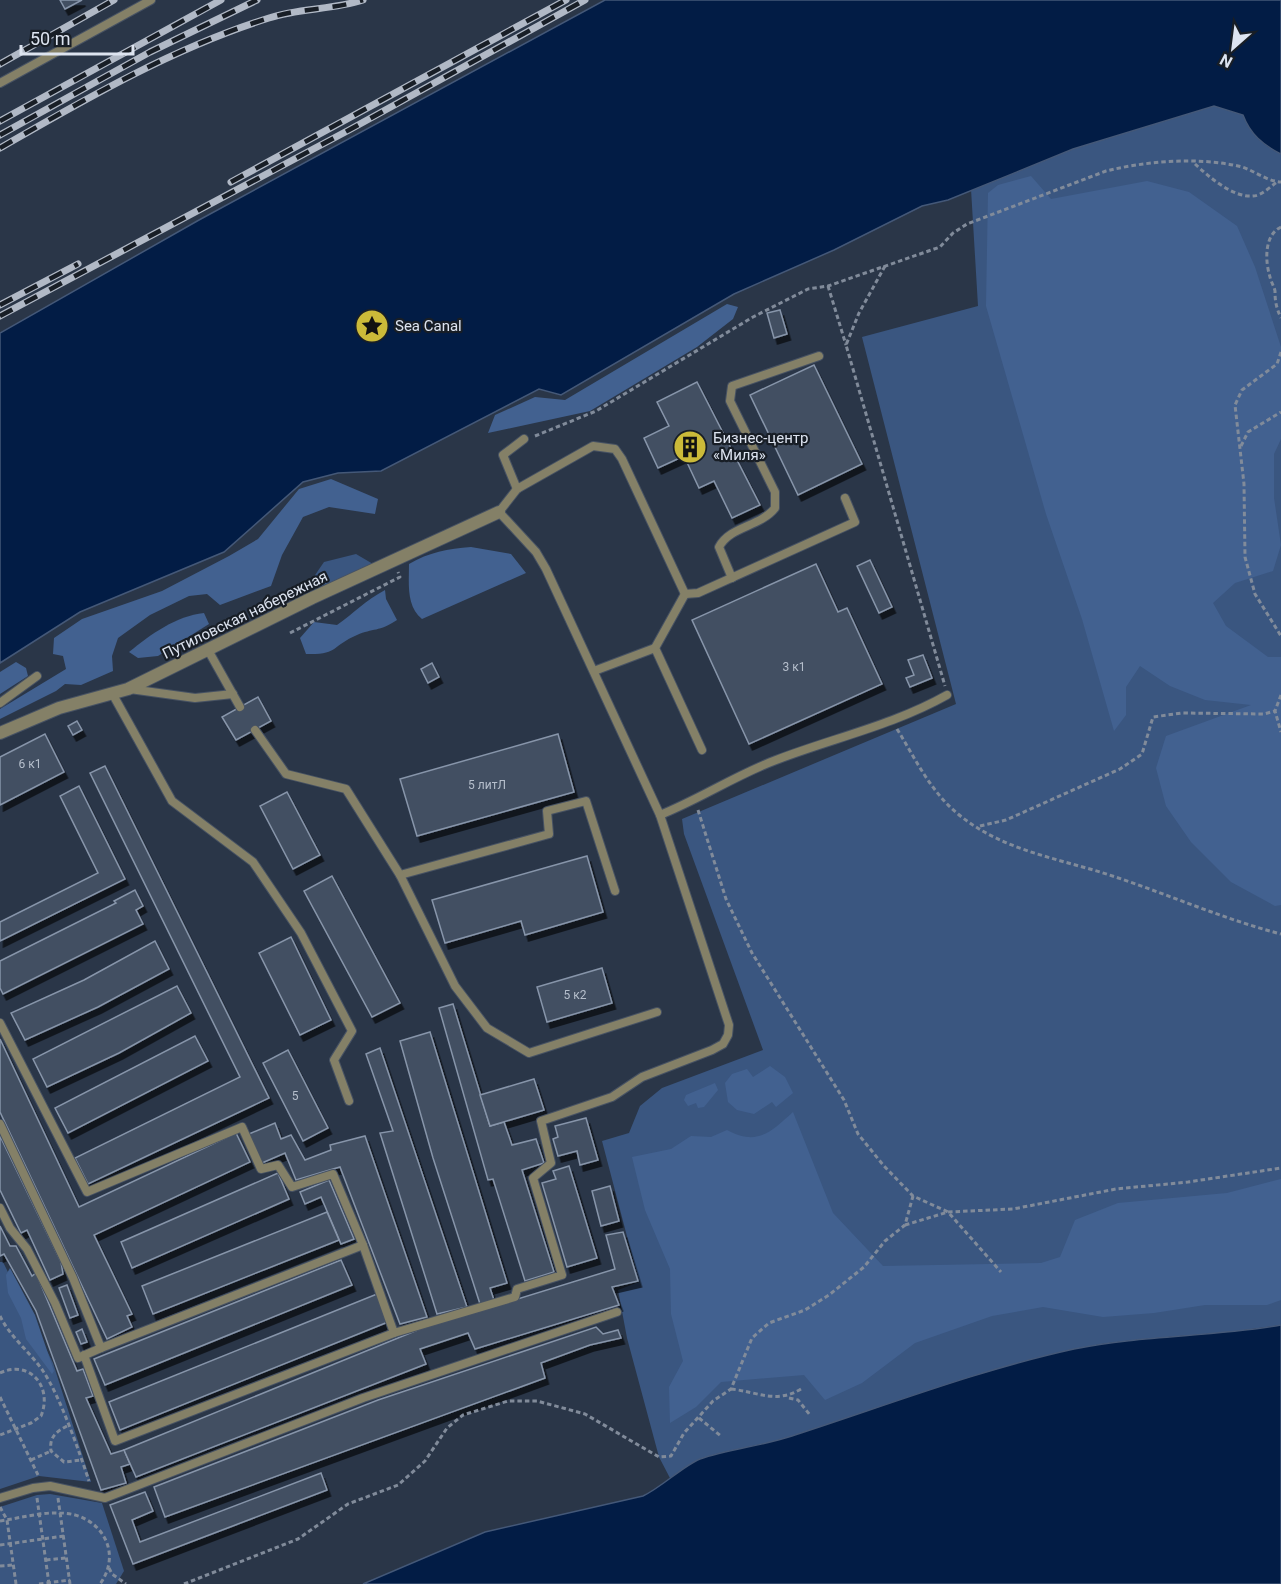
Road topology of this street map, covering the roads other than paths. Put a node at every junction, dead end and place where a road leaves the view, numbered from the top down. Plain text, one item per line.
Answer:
1 (151, 0) edge
2 (0, 83) edge
3 (819, 356) dead end
4 (524, 439) road end
5 (517, 489) junction
6 (845, 498) dead end
7 (499, 512) junction
8 (732, 578) junction
9 (685, 594) junction
10 (655, 648) junction
11 (208, 650) junction
12 (594, 671) junction
13 (37, 676) dead end
14 (128, 689) junction
15 (112, 693) junction
16 (233, 694) junction
17 (947, 695) road end
18 (0, 703) edge
19 (240, 707) dead end
20 (255, 730) dead end
21 (0, 733) edge
22 (702, 750) dead end
23 (660, 815) junction
24 (400, 875) junction
25 (615, 891) dead end
26 (657, 1012) dead end
27 (0, 1023) edge
28 (349, 1101) dead end
29 (0, 1125) edge
30 (0, 1208) edge
31 (363, 1245) junction
32 (617, 1312) dead end
33 (394, 1333) junction
34 (101, 1348) junction
35 (84, 1355) junction
36 (0, 1498) edge

1 - 2 lane
3 - 8 lane
4 - 5 lane
5 - 7 lane
5 - 9 lane
6 - 8 lane
7 - 11 street, Путиловская набережная
7 - 12 lane
8 - 9 lane
9 - 10 lane
10 - 12 lane
10 - 22 lane
11 - 14 street, Путиловская набережная
11 - 16 lane
12 - 23 lane
13 - 18 lane
14 - 15 street, Путиловская набережная
14 - 16 lane
15 - 21 street, Путиловская набережная
15 - 28 lane
16 - 19 lane
17 - 23 lane
20 - 24 lane
23 - 33 lane
24 - 25 lane
24 - 26 lane
27 - 31 lane
29 - 34 lane
30 - 35 lane
31 - 33 lane
31 - 34 lane
32 - 36 lane
33 - 35 lane
34 - 35 lane

